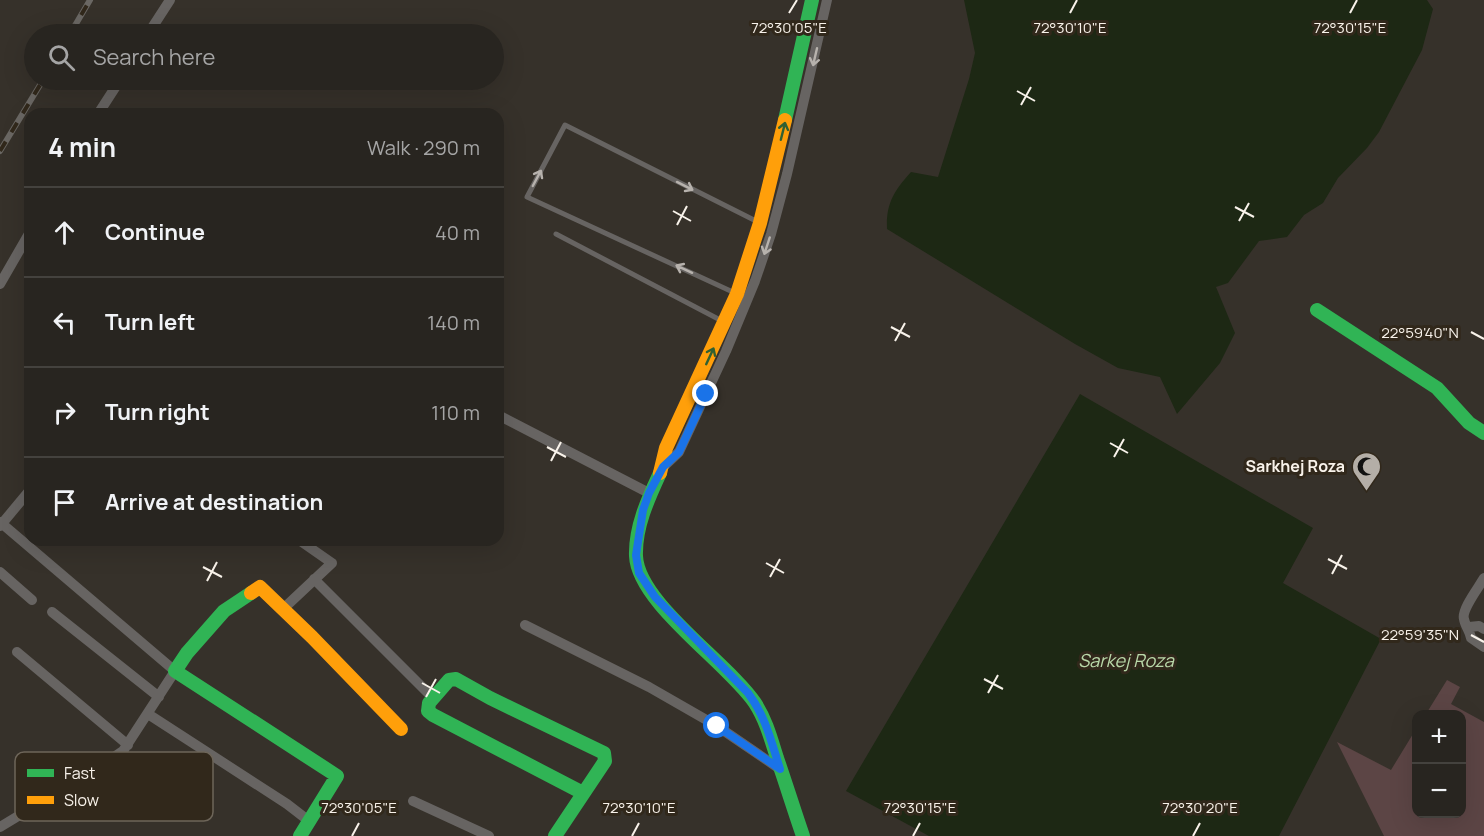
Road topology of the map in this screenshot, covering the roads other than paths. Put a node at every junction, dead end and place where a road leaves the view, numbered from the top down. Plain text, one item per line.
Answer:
1 (170, 0) edge
2 (812, 0) edge
3 (827, 0) edge
4 (815, 23) junction
5 (154, 24) edge
6 (114, 90) edge
7 (102, 108) edge
8 (782, 164) junction
9 (760, 223) junction
10 (556, 234) dead end
11 (24, 242) edge
12 (0, 284) edge
13 (743, 296) junction
14 (1317, 310) dead end
15 (725, 322) junction
16 (700, 391) junction
17 (504, 418) edge
18 (1484, 433) edge
19 (649, 493) junction
20 (24, 497) edge
21 (1, 524) edge
22 (24, 538) edge
23 (35, 546) edge
24 (308, 546) edge
25 (0, 572) edge
26 (1484, 578) edge
27 (314, 579) junction
28 (32, 600) dead end
29 (283, 609) junction
30 (52, 612) dead end
31 (525, 625) dead end
32 (1468, 627) junction
33 (1484, 629) edge
34 (1484, 647) edge
35 (17, 652) dead end
36 (175, 671) junction
37 (159, 697) junction
38 (433, 698) junction
39 (148, 714) junction
40 (401, 729) dead end
41 (128, 745) junction
42 (119, 752) edge
43 (207, 752) edge
44 (213, 756) edge
45 (780, 769) junction
46 (583, 793) junction
47 (412, 801) dead end
48 (15, 818) edge
49 (309, 821) junction
50 (0, 827) edge
51 (300, 836) edge
52 (489, 836) edge
53 (555, 836) edge
54 (803, 836) edge

1 - 5 street
2 - 4 street
3 - 4 street
4 - 8 street
6 - 7 street
8 - 9 street
8 -> 13 street
9 - 13 street
13 -> 9 lane
10 - 15 lane
11 - 12 street
13 - 15 street
13 - 16 street
14 - 18 street
16 -> 15 street
16 - 19 street
17 - 19 street
19 - 45 street
20 - 21 street
21 - 22 street
23 - 36 street
24 - 27 street
25 - 28 street
26 - 32 street
27 - 29 street
27 - 38 street
29 - 36 street
29 - 40 street
30 - 37 street
31 - 45 street
32 - 33 street
32 - 34 street
35 - 41 street
36 - 37 street
36 - 49 street
37 - 39 street
38 - 46 street
38 - 46 street
39 - 41 street
39 - 43 street
41 - 42 street
44 - 49 street
45 - 54 street
46 - 53 street
47 - 52 street
48 - 50 street
49 - 51 street

